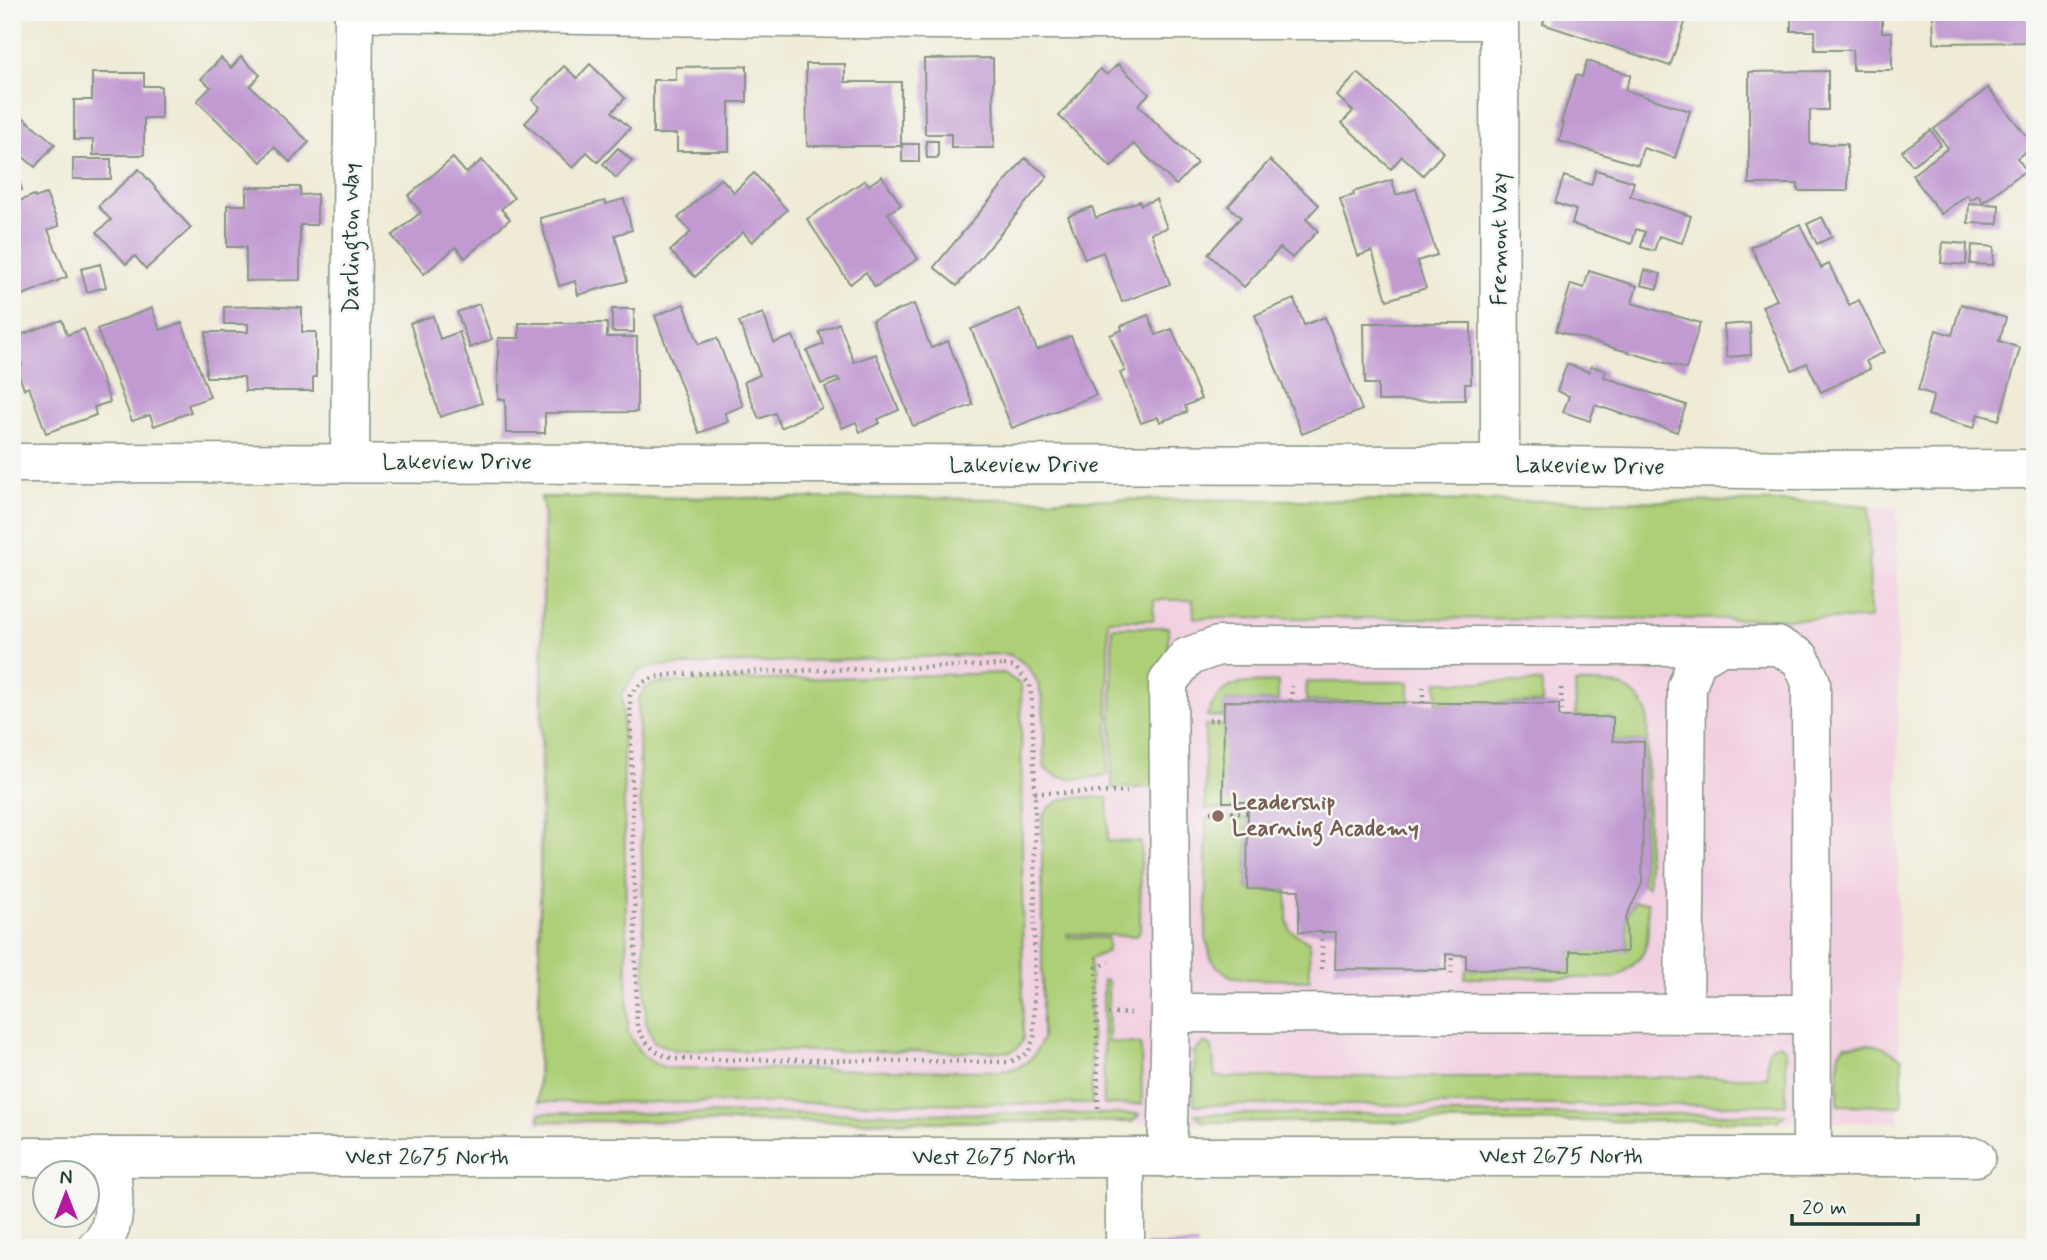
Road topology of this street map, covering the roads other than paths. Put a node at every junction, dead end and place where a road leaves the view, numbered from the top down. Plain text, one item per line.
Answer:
1 (354, 12) edge
2 (379, 12) edge
3 (933, 16) edge
4 (1499, 16) edge
5 (12, 463) edge
6 (350, 463) junction
7 (1500, 465) junction
8 (2035, 469) edge
9 (1720, 646) junction
10 (1171, 1013) junction
11 (1811, 1014) junction
12 (1684, 1015) junction
13 (12, 1157) edge
14 (110, 1157) junction
15 (1812, 1157) junction
16 (1976, 1157) dead end
17 (1125, 1158) junction
18 (1167, 1158) junction
19 (96, 1248) edge
20 (1125, 1248) edge

1 - 6 street, Darlington Way
2 - 3 street
3 - 4 street
4 - 7 street, Fremont Way
5 - 6 street, Lakeview Drive
6 - 7 street, Lakeview Drive
7 - 8 street, Lakeview Drive
9 - 10 street
9 - 11 street
9 - 12 street
10 - 12 street
10 - 18 street
11 - 12 street
11 - 15 street
13 - 14 street, West 2675 North
14 - 17 street, West 2675 North
14 - 19 street
15 - 16 street, West 2675 North
15 - 18 street, West 2675 North
17 - 18 street, West 2675 North
17 - 20 street

